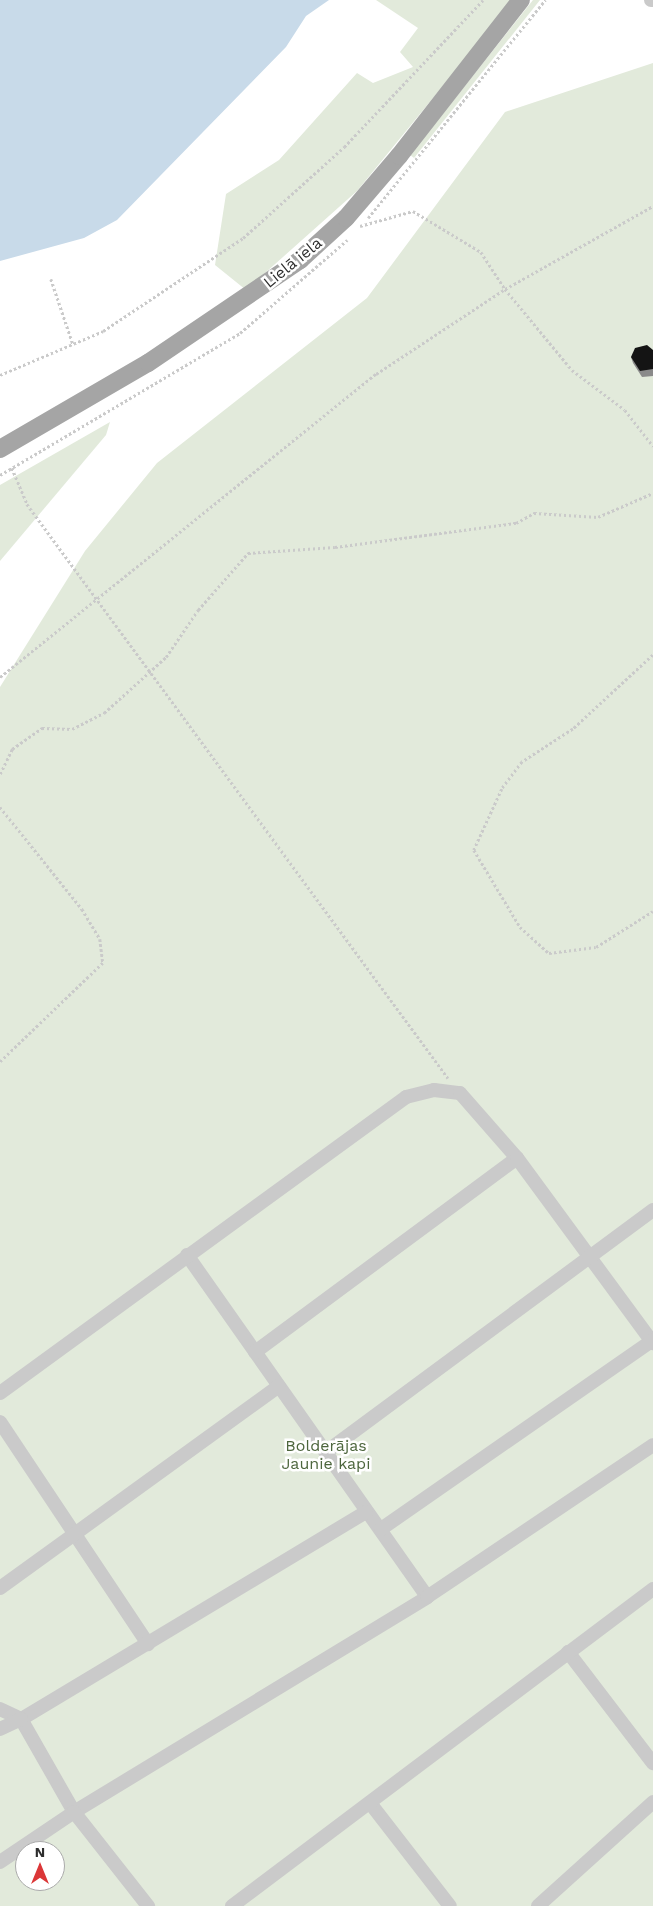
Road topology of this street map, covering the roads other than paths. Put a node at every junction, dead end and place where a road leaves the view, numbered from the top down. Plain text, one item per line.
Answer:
1 (521, 0) edge
2 (0, 450) edge
3 (517, 1158) junction
4 (653, 1210) edge
5 (187, 1255) junction
6 (590, 1258) junction
7 (652, 1342) edge
8 (255, 1352) junction
9 (279, 1386) junction
10 (0, 1393) edge
11 (0, 1422) edge
12 (653, 1445) edge
13 (326, 1452) junction
14 (366, 1512) junction
15 (381, 1530) junction
16 (77, 1533) junction
17 (0, 1588) edge
18 (653, 1589) edge
19 (427, 1597) junction
20 (148, 1644) junction
21 (568, 1652) junction
22 (0, 1709) edge
23 (21, 1719) junction
24 (0, 1729) edge
25 (653, 1763) edge
26 (653, 1802) edge
27 (370, 1803) junction
28 (74, 1812) junction
29 (0, 1862) edge
30 (148, 1906) edge
31 (232, 1906) edge
32 (450, 1906) edge
33 (538, 1906) edge

1 - 2 main road, Lielā iela
3 - 5 lane
3 - 6 lane
3 - 8 lane
4 - 6 lane
5 - 8 lane
5 - 10 lane
6 - 7 lane
6 - 13 lane
7 - 15 lane
8 - 9 lane
9 - 13 lane
9 - 16 lane
11 - 16 lane
12 - 19 lane
13 - 14 lane
14 - 15 lane
14 - 20 lane
15 - 19 lane
16 - 17 lane
16 - 20 lane
18 - 21 lane
19 - 28 lane
20 - 23 lane
21 - 25 lane
21 - 27 lane
22 - 23 lane
23 - 24 lane
23 - 28 lane
26 - 33 lane
27 - 31 lane
27 - 32 lane
28 - 29 lane
28 - 30 lane

